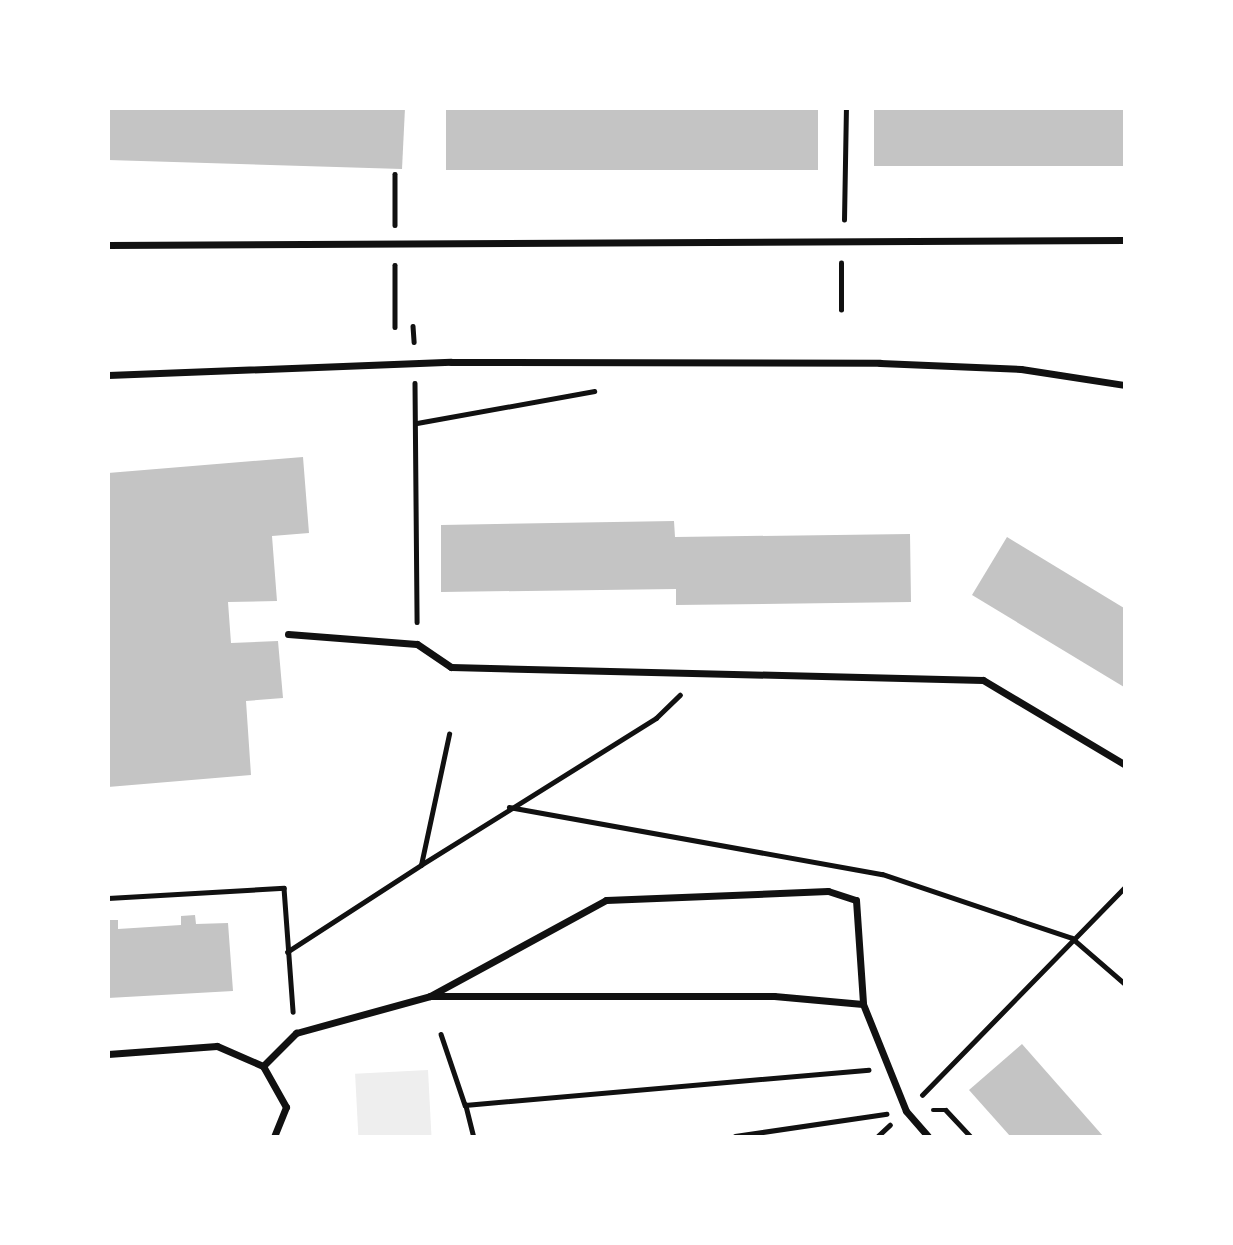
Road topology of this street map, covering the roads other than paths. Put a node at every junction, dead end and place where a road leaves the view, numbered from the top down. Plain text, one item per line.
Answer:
1 (1125, 240) edge
2 (108, 245) edge
3 (108, 375) edge
4 (1125, 384) edge
5 (288, 634) dead end
6 (1125, 764) edge
7 (430, 996) junction
8 (863, 1004) junction
9 (108, 1054) edge
10 (263, 1066) junction
11 (274, 1136) edge
12 (928, 1136) edge

1 - 2 street
3 - 4 street
5 - 6 street
7 - 8 street
7 - 8 street
7 - 10 street
8 - 12 street
9 - 10 street
10 - 11 street

